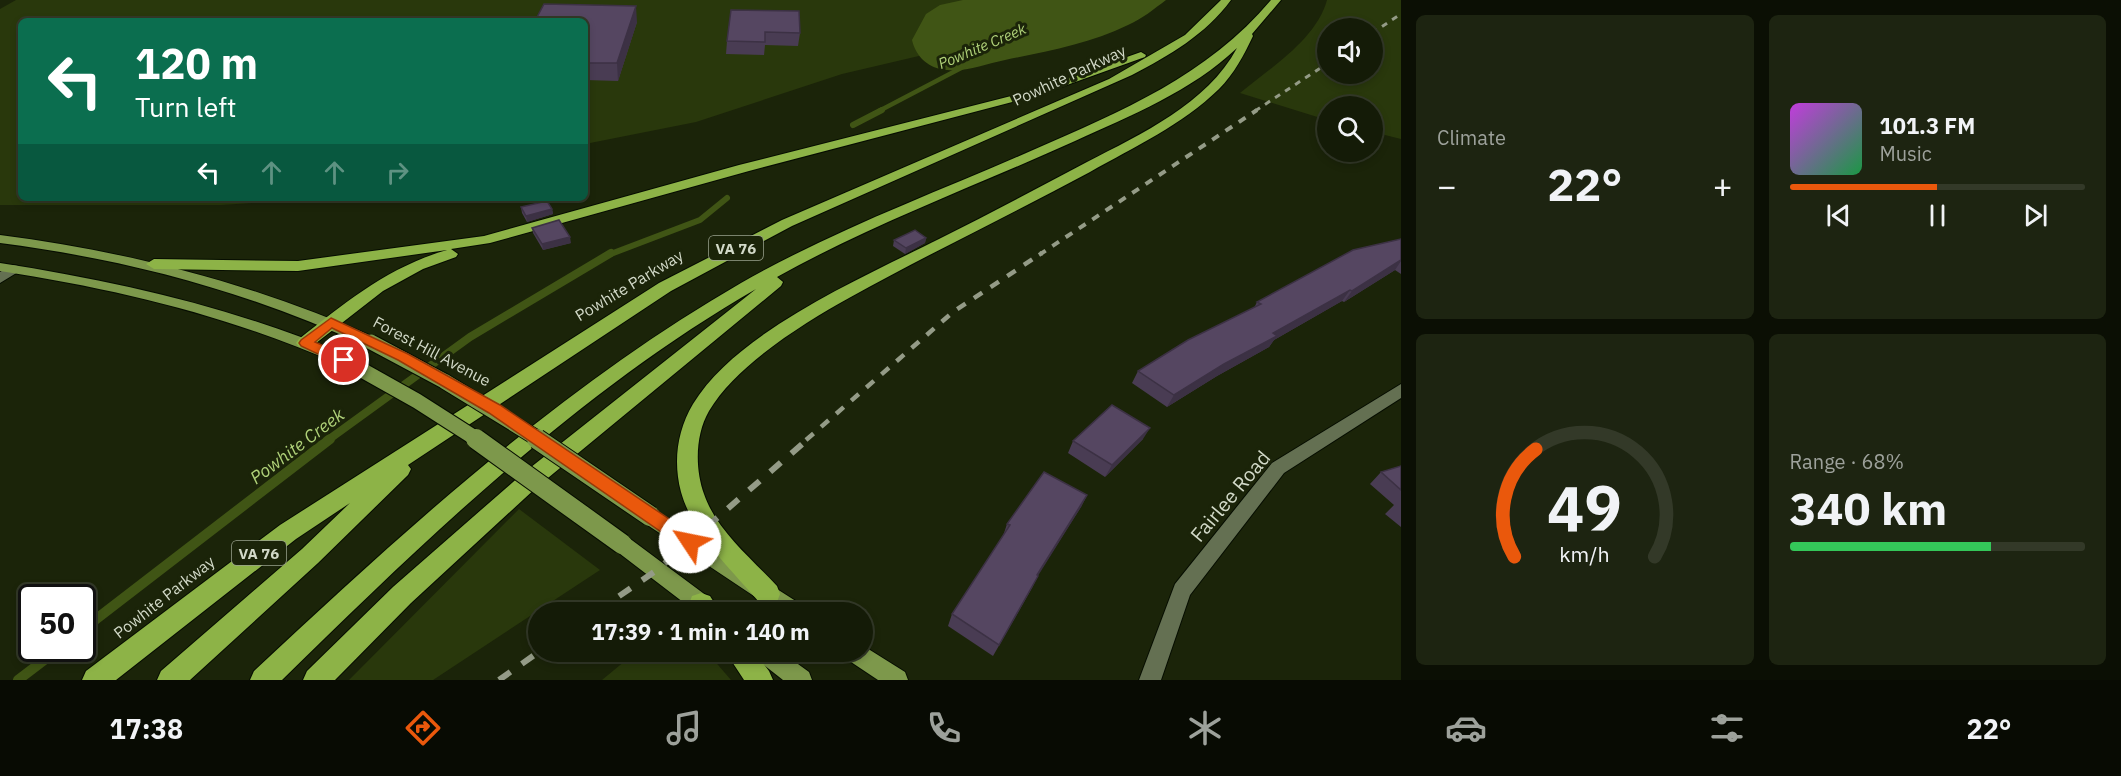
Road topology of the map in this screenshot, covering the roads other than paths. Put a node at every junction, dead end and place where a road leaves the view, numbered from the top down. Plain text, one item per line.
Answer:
1 (1226, 0) edge
2 (1276, 0) edge
3 (1249, 32) junction
4 (1185, 38) junction
5 (0, 239) edge
6 (485, 240) junction
7 (808, 254) junction
8 (154, 264) junction
9 (7, 268) edge
10 (0, 279) edge
11 (331, 322) junction
12 (305, 343) junction
13 (1401, 390) edge
14 (432, 438) junction
15 (768, 594) junction
16 (698, 602) edge
17 (780, 602) edge
18 (746, 662) edge
19 (777, 662) edge
20 (870, 662) edge
21 (95, 680) edge
22 (170, 680) edge
23 (263, 680) edge
24 (316, 680) edge
25 (760, 680) edge
26 (801, 680) edge
27 (897, 680) edge
28 (1150, 680) edge

1 - 4 highway, Powhite Parkway / VA 76
2 - 3 highway, VA 76
3 - 7 highway, VA 76
3 - 15 highway
4 - 6 highway
4 - 14 highway, Powhite Parkway / VA 76
5 - 8 main road, Forest Hill Avenue
6 - 8 highway
6 - 11 highway
7 - 23 highway, VA 76
7 - 24 highway
8 - 11 main road, Forest Hill Avenue
9 - 10 street
9 - 12 main road
11 - 12 highway
11 - 15 main road, Forest Hill Avenue, bridge
12 - 16 main road, bridge
13 - 28 street, Fairlee Road
14 - 21 highway, Powhite Parkway / VA 76
14 - 22 highway, VA 76
15 - 17 main road, Forest Hill Avenue
18 - 25 highway
19 - 26 main road
20 - 27 main road

